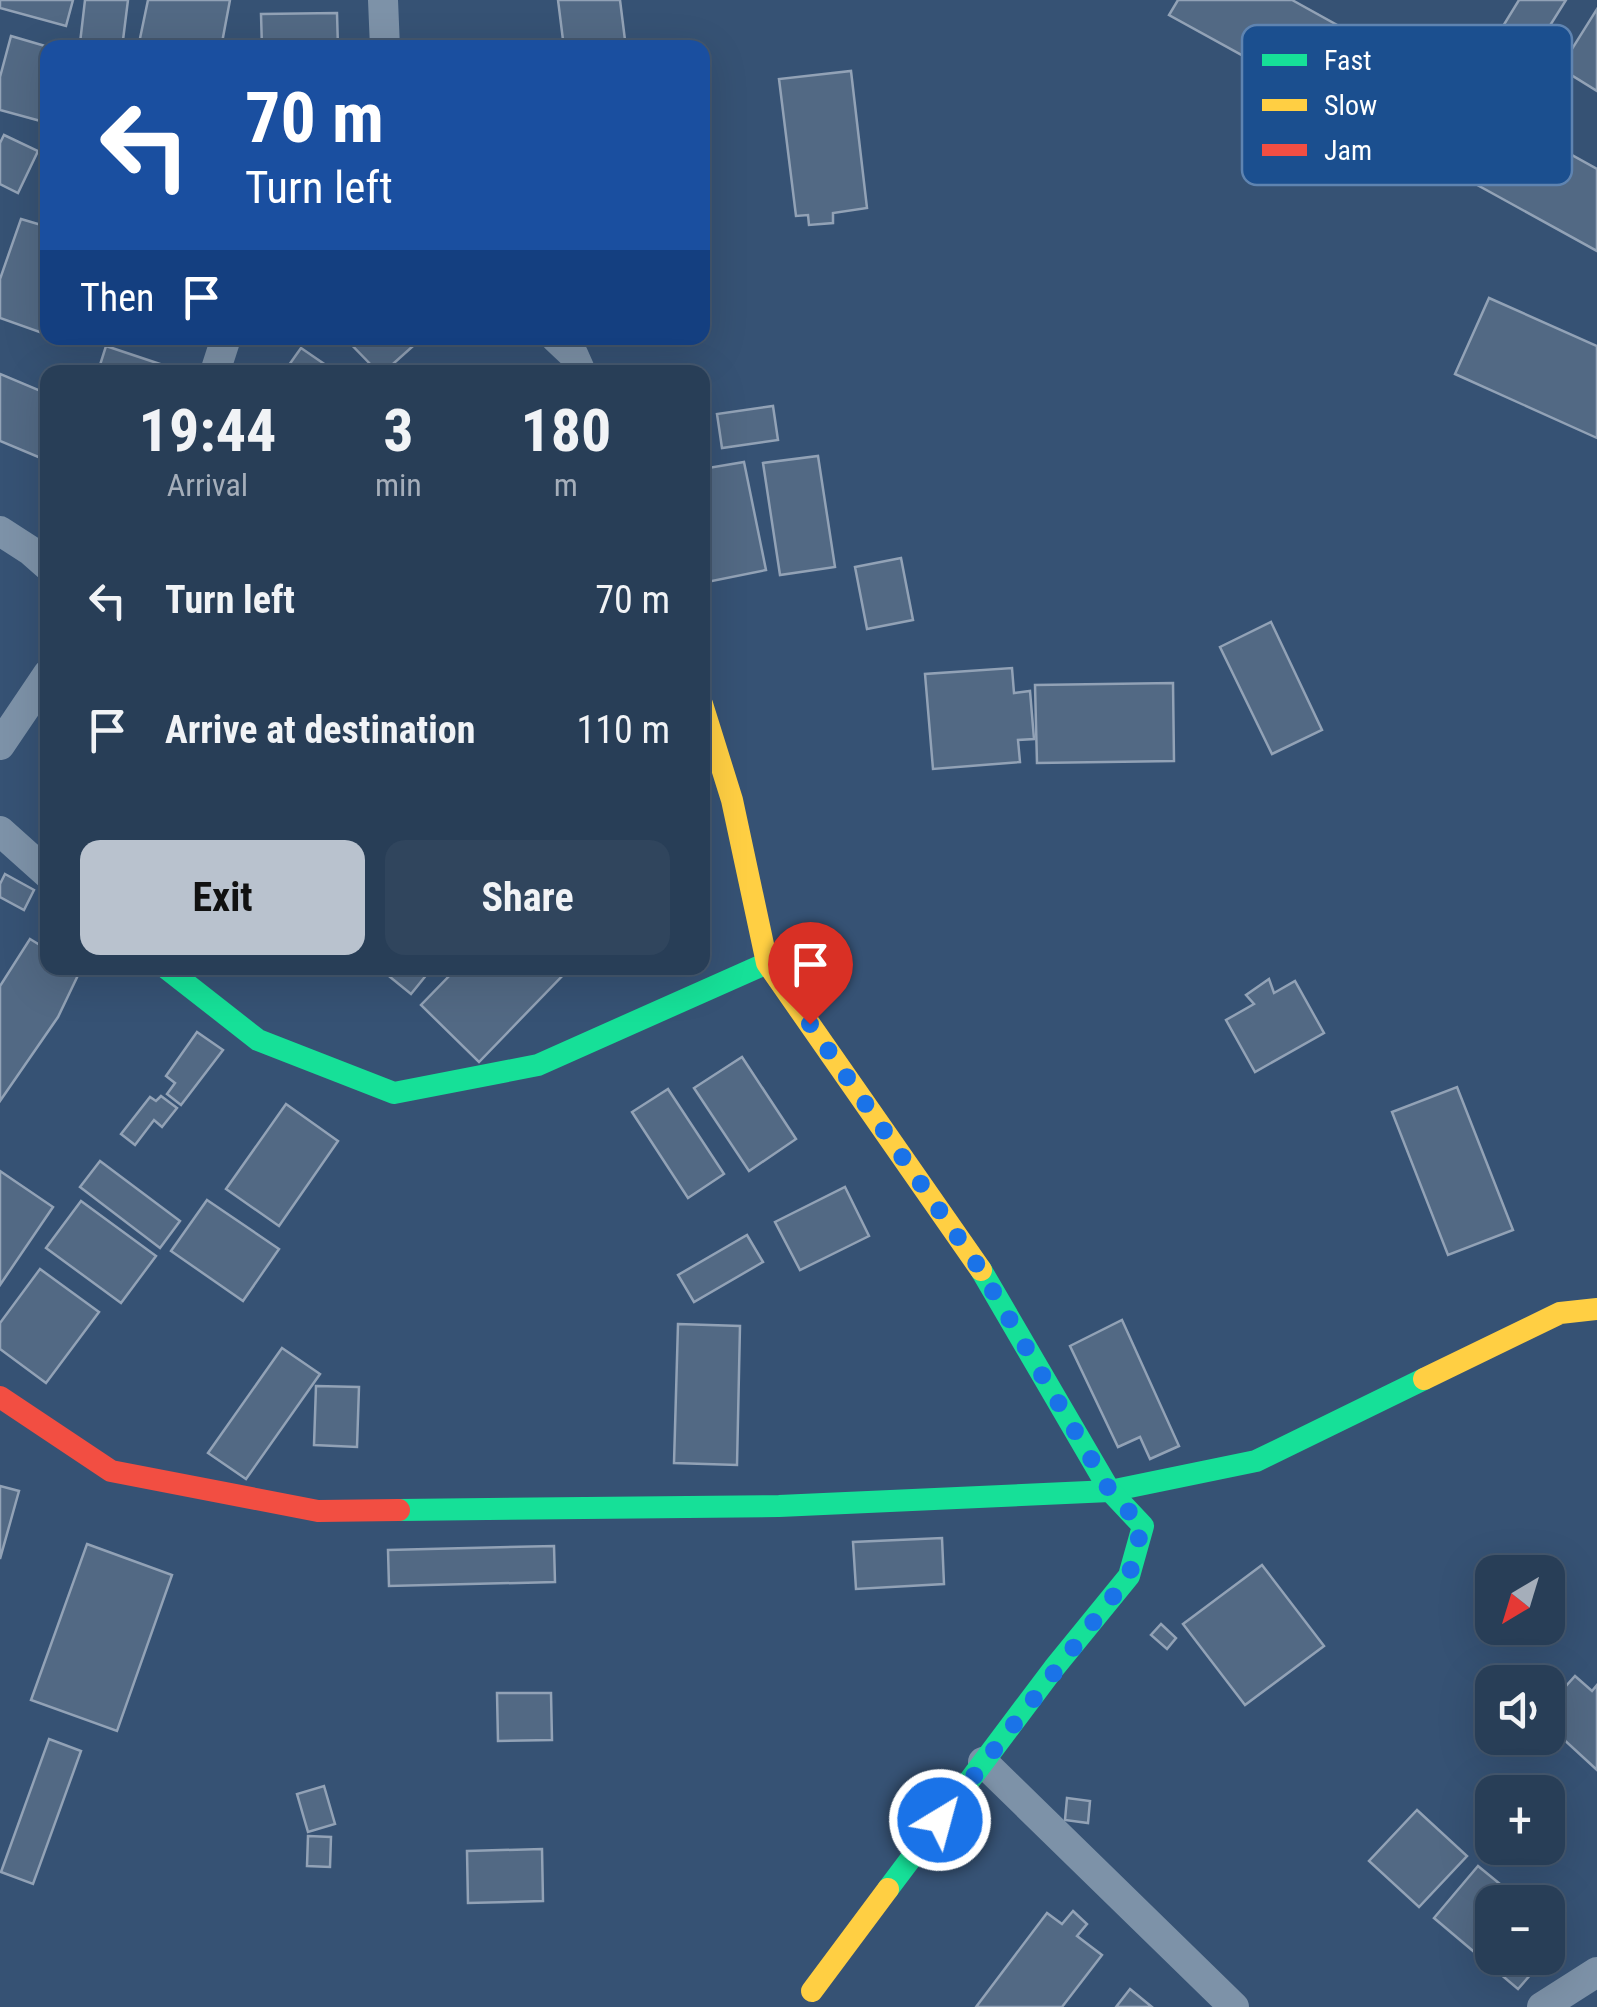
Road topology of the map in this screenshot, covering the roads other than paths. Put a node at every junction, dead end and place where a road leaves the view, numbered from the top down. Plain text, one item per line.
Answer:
1 (382, 0) edge
2 (384, 40) edge
3 (563, 345) edge
4 (578, 365) edge
5 (0, 531) edge
6 (40, 558) edge
7 (40, 686) edge
8 (710, 730) edge
9 (0, 744) edge
10 (0, 831) edge
11 (40, 867) edge
12 (768, 963) junction
13 (175, 975) edge
14 (1597, 1308) edge
15 (0, 1397) edge
16 (1110, 1491) junction
17 (983, 1762) junction
18 (1597, 1972) edge
19 (812, 1991) dead end
20 (1234, 2007) edge
21 (1542, 2007) edge

1 - 2 street
3 - 4 street
5 - 6 street
7 - 9 street
8 - 12 street
10 - 11 street
12 - 13 street
12 - 16 street
14 - 16 street
15 - 16 street
16 - 17 street
17 - 19 street
17 - 20 street
18 - 21 street

